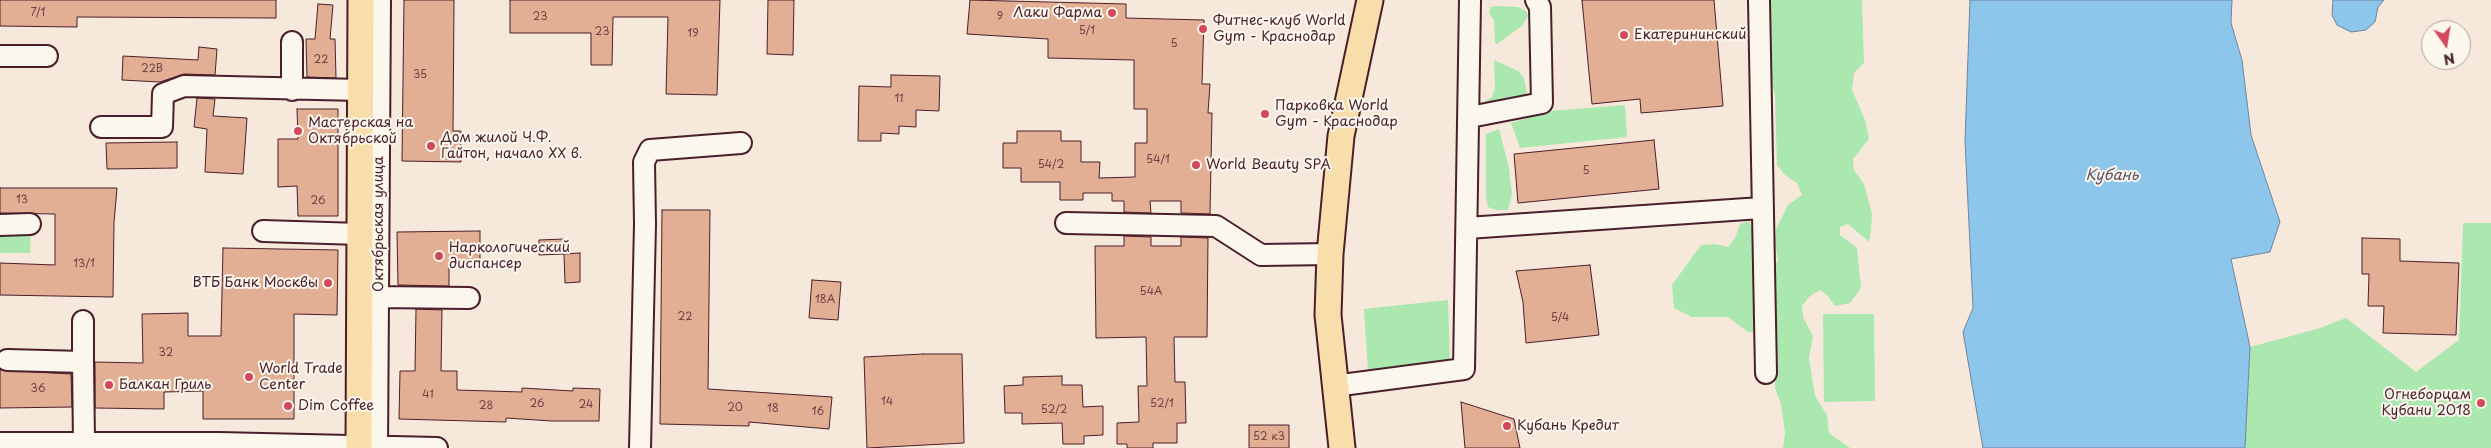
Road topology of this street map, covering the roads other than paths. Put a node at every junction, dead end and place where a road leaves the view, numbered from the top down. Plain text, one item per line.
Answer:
1 (361, 0) edge
2 (380, 0) edge
3 (1370, 0) edge
4 (1470, 0) edge
5 (1536, 0) edge
6 (1759, 0) edge
7 (292, 42) dead end
8 (0, 56) edge
9 (47, 56) dead end
10 (292, 90) junction
11 (361, 90) junction
12 (1470, 117) junction
13 (101, 127) dead end
14 (741, 143) dead end
15 (1761, 208) junction
16 (1066, 223) dead end
17 (30, 224) dead end
18 (0, 225) edge
19 (1466, 228) junction
20 (263, 231) dead end
21 (360, 234) junction
22 (1330, 254) junction
23 (378, 297) junction
24 (469, 298) dead end
25 (83, 321) dead end
26 (7, 360) dead end
27 (83, 362) junction
28 (1766, 373) dead end
29 (1334, 386) junction
30 (84, 443) junction
31 (0, 444) edge
32 (368, 447) edge
33 (437, 448) edge
34 (640, 448) edge
35 (1342, 448) edge

1 - 11 main road, Октябрьская улица
2 - 23 street, Октябрьская улица
3 - 22 main road
4 - 12 street
5 - 12 street
6 - 15 street
7 - 10 street
8 - 9 street
10 - 11 street
10 - 13 street
11 - 21 main road, Октябрьская улица
12 - 19 street
14 - 34 street
15 - 19 street
15 - 28 street
16 - 22 street
17 - 18 street
19 - 29 street
20 - 21 street
21 - 32 main road, Октябрьская улица
22 - 29 main road
23 - 24 street
23 - 32 street, Октябрьская улица
25 - 27 street
26 - 27 street
27 - 30 street
29 - 35 main road
30 - 31 street
30 - 32 street
32 - 33 street

